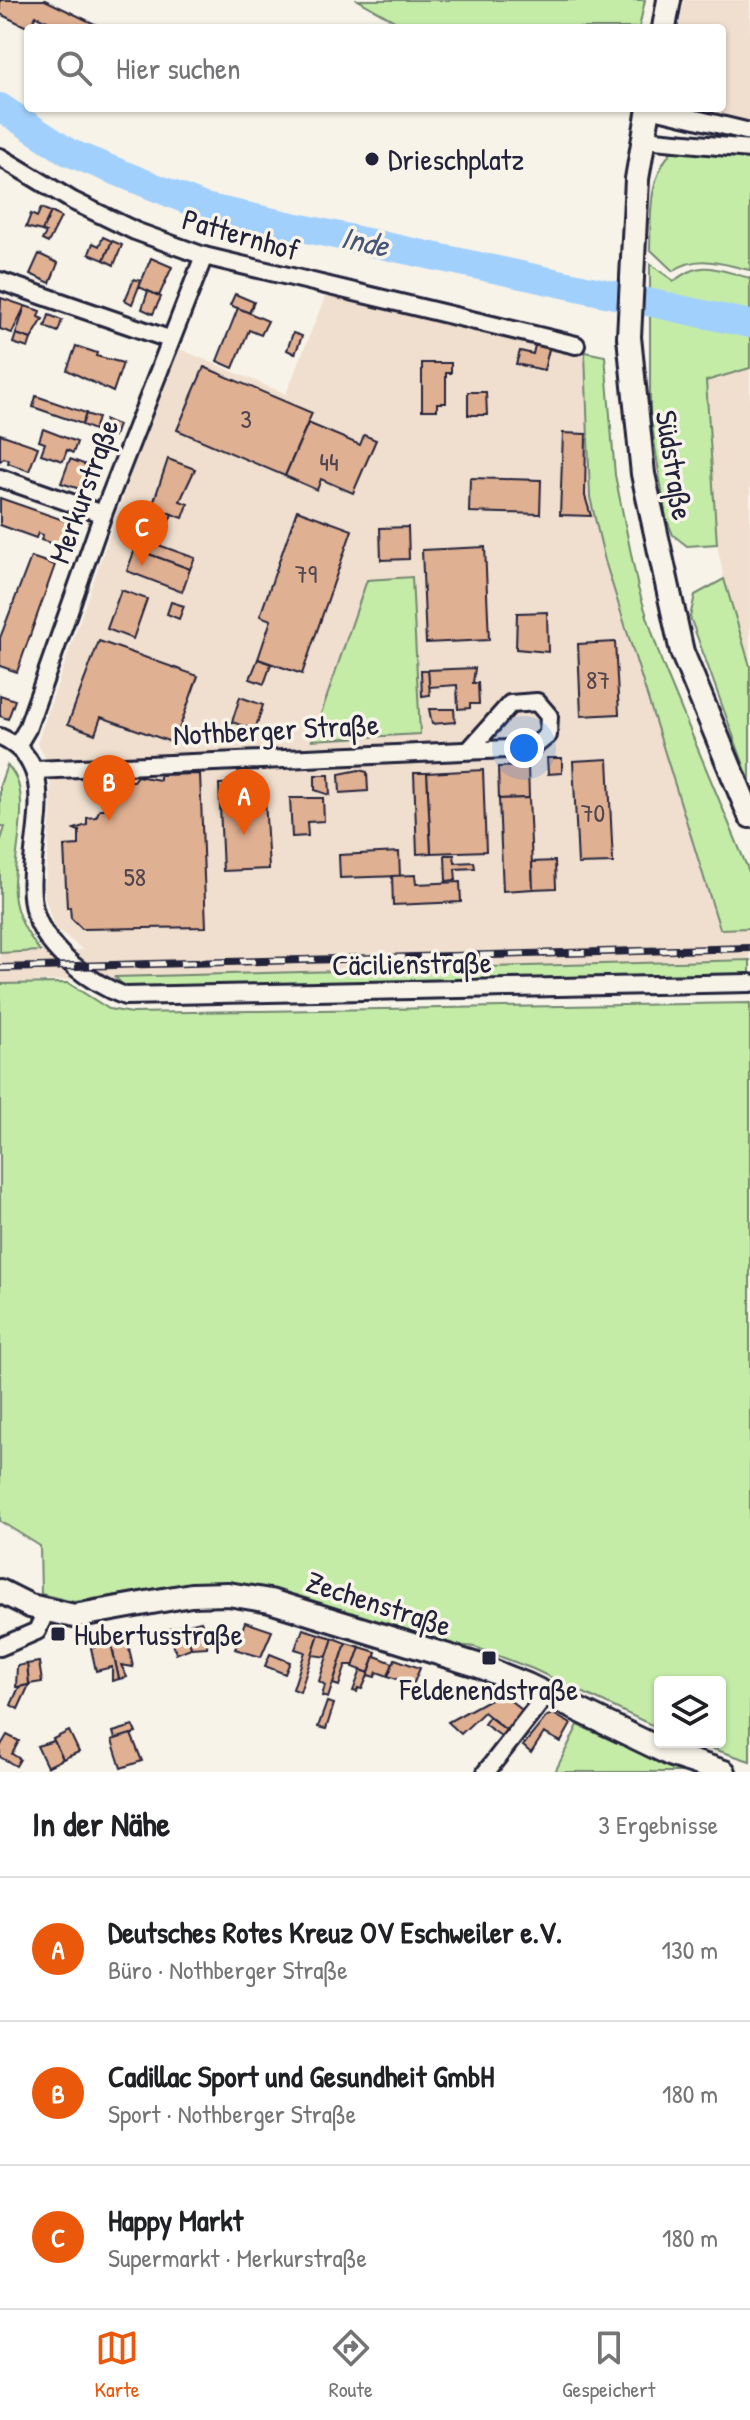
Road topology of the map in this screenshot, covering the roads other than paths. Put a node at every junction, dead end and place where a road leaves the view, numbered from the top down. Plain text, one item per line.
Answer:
1 (669, 0) edge
2 (665, 24) edge
3 (649, 112) edge
4 (667, 112) edge
5 (750, 132) edge
6 (644, 139) junction
7 (750, 149) edge
8 (0, 157) edge
9 (204, 256) junction
10 (0, 281) edge
11 (169, 339) junction
12 (576, 345) dead end
13 (0, 478) edge
14 (103, 514) junction
15 (0, 737) edge
16 (17, 746) junction
17 (471, 748) junction
18 (35, 770) junction
19 (750, 816) edge
20 (750, 983) edge
21 (0, 1591) edge
22 (46, 1611) junction
23 (0, 1647) edge
24 (546, 1695) junction
25 (486, 1772) edge
26 (724, 1772) edge

1 - 2 main road
3 - 6 main road, Südstraße
4 - 5 street
6 - 7 street
6 - 19 main road, Südstraße
8 - 9 street, Patternhof
9 - 11 street, Merkurstraße
9 - 12 street, Patternhof
10 - 11 street
11 - 14 street, Merkurstraße
13 - 14 street
14 - 16 street, Merkurstraße
15 - 16 street
16 - 18 street
17 - 17 street, Nothberger Straße
17 - 18 street, Nothberger Straße
18 - 20 street, Cäcilienstraße
21 - 22 main road, Zechenstraße
22 - 23 street
22 - 24 main road, Zechenstraße
24 - 25 street
24 - 26 main road, Zechenstraße

